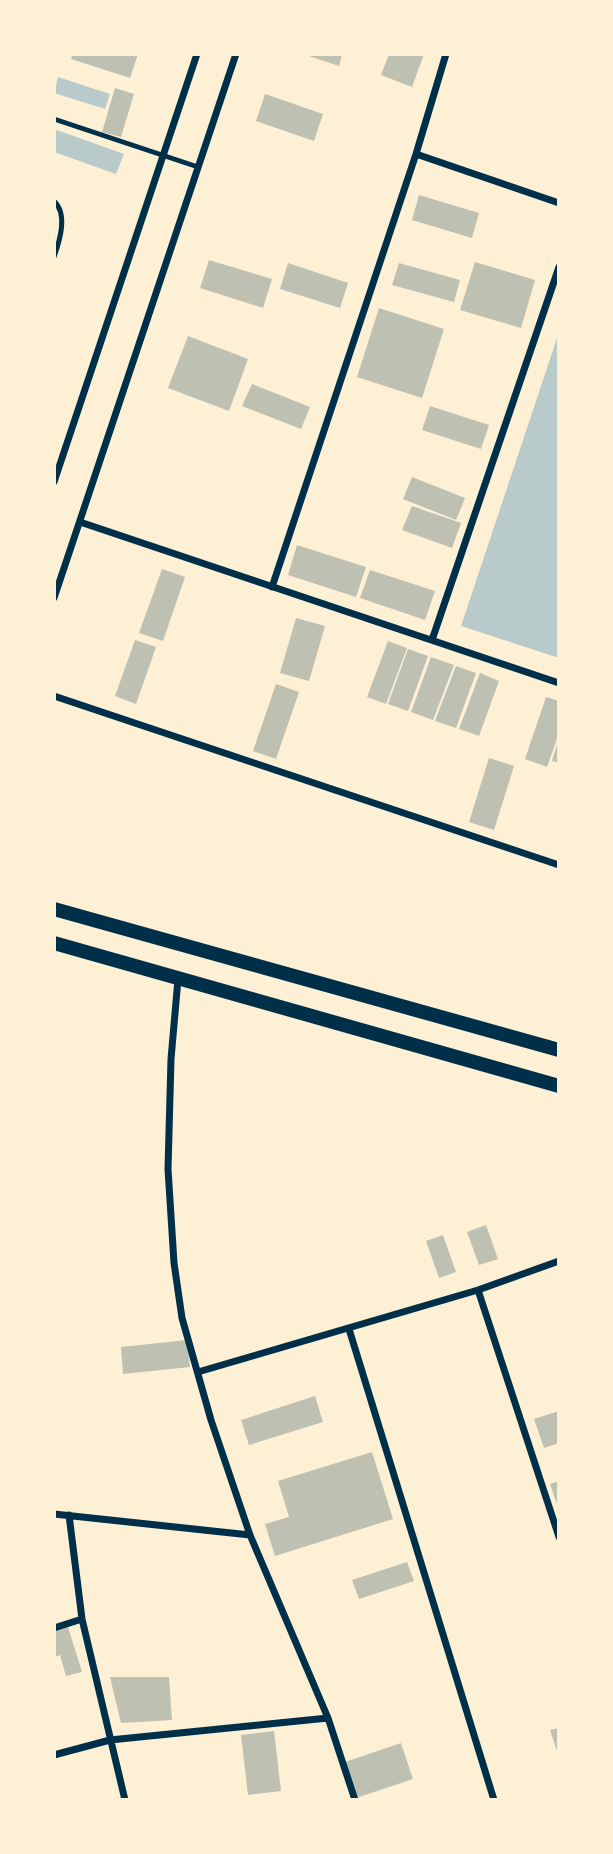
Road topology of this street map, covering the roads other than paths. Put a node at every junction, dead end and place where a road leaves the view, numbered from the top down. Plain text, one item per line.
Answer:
1 (197, 54) edge
2 (236, 54) edge
3 (446, 54) edge
4 (54, 119) edge
5 (416, 154) junction
6 (163, 155) junction
7 (198, 167) junction
8 (54, 201) edge
9 (559, 203) edge
10 (54, 257) edge
11 (559, 267) edge
12 (54, 482) edge
13 (80, 522) junction
14 (272, 587) junction
15 (54, 598) edge
16 (432, 640) junction
17 (559, 683) edge
18 (54, 696) edge
19 (559, 865) edge
20 (54, 909) edge
21 (54, 943) edge
22 (178, 979) junction
23 (559, 1050) edge
24 (559, 1086) edge
25 (559, 1261) edge
26 (478, 1290) junction
27 (349, 1329) junction
28 (198, 1372) junction
29 (54, 1514) edge
30 (69, 1516) junction
31 (250, 1535) junction
32 (559, 1537) edge
33 (82, 1619) junction
34 (54, 1628) edge
35 (328, 1718) junction
36 (110, 1740) junction
37 (54, 1755) edge
38 (125, 1800) edge
39 (355, 1800) edge
40 (494, 1800) edge

1 - 6 street
2 - 7 street
3 - 5 street
4 - 6 lane
5 - 9 street
5 - 14 street
6 - 7 lane
6 - 12 street
7 - 13 street
8 - 10 lane
11 - 16 street
13 - 14 street
13 - 15 street
14 - 16 street
16 - 17 street
18 - 19 street
20 - 23 main road
21 - 22 main road
22 - 24 main road
22 - 28 street
25 - 26 street
26 - 27 street
26 - 32 street
27 - 28 street
27 - 40 street
28 - 31 street
29 - 30 street
30 - 31 street
30 - 33 street
31 - 35 street
33 - 34 street
33 - 36 street
35 - 36 street
35 - 39 street
36 - 37 street
36 - 38 street

